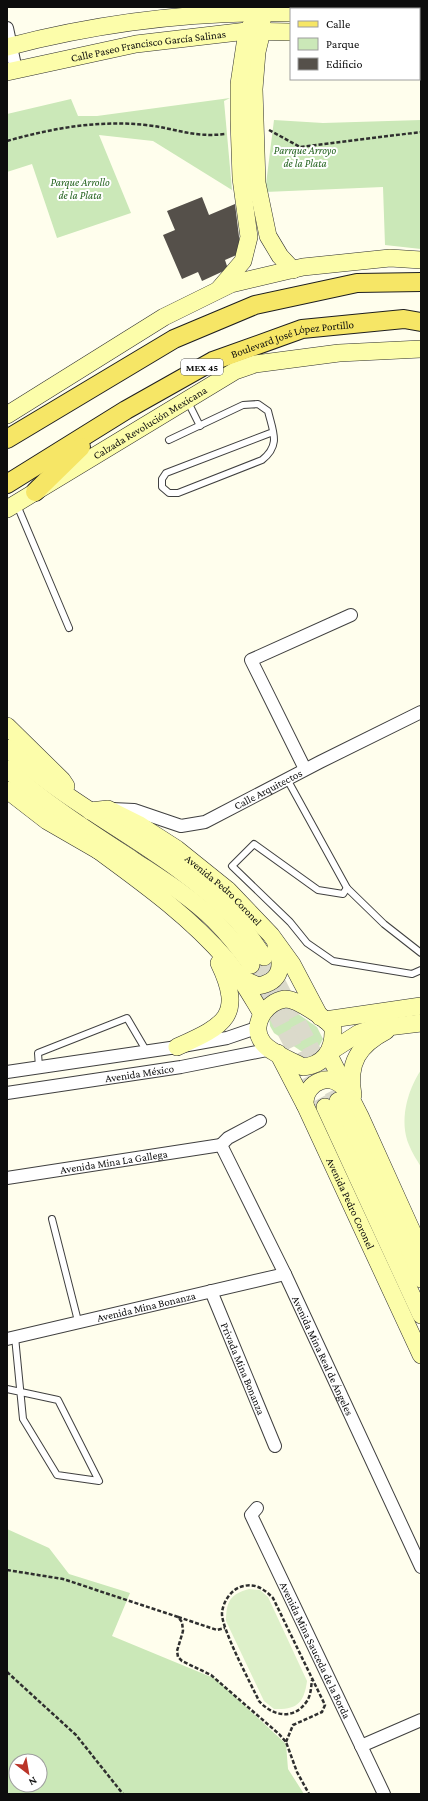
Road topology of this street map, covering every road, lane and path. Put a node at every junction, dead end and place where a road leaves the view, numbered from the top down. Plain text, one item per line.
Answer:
1 (261, 10) edge
2 (290, 13) edge
3 (7, 28) edge
4 (255, 31) junction
5 (290, 32) edge
6 (9, 47) edge
7 (11, 71) edge
8 (247, 126) junction
9 (421, 132) edge
10 (7, 141) edge
11 (421, 260) edge
12 (293, 270) junction
13 (421, 282) edge
14 (218, 290) junction
15 (421, 322) edge
16 (421, 349) edge
17 (187, 399) junction
18 (126, 410) junction
19 (7, 415) edge
20 (45, 416) junction
21 (200, 426) junction
22 (7, 430) edge
23 (272, 432) junction
24 (7, 439) edge
25 (169, 440) dead end
26 (7, 484) edge
27 (35, 492) junction
28 (12, 506) edge
29 (351, 615) dead end
30 (69, 628) dead end
31 (421, 712) edge
32 (7, 726) edge
33 (7, 748) edge
34 (7, 769) edge
35 (305, 769) junction
36 (287, 779) junction
37 (7, 790) edge
38 (83, 806) junction
39 (108, 809) junction
40 (72, 820) junction
41 (99, 851) junction
42 (347, 888) junction
43 (271, 935) junction
44 (206, 938) junction
45 (421, 953) edge
46 (227, 961) junction
47 (421, 970) edge
48 (421, 1006) edge
49 (322, 1018) junction
50 (261, 1020) junction
51 (421, 1023) edge
52 (393, 1027) junction
53 (177, 1047) junction
54 (275, 1051) junction
55 (147, 1052) junction
56 (328, 1054) junction
57 (39, 1067) junction
58 (7, 1072) edge
59 (7, 1093) edge
60 (338, 1102) junction
61 (305, 1105) junction
62 (360, 1116) junction
63 (260, 1121) dead end
64 (221, 1145) junction
65 (7, 1178) edge
66 (52, 1219) dead end
67 (421, 1251) edge
68 (285, 1274) junction
69 (421, 1279) edge
70 (211, 1291) junction
71 (421, 1315) edge
72 (78, 1321) junction
73 (11, 1338) edge
74 (421, 1355) edge
75 (7, 1388) edge
76 (21, 1391) junction
77 (275, 1446) dead end
78 (257, 1508) dead end
79 (421, 1567) edge
80 (7, 1570) edge
81 (178, 1617) junction
82 (225, 1628) junction
83 (7, 1672) edge
84 (312, 1680) junction
85 (421, 1720) edge
86 (286, 1742) junction
87 (362, 1746) junction
88 (124, 1794) edge
89 (309, 1794) edge
90 (384, 1794) edge

1 - 2 street, Calle Paseo Francisco García Salinas
1 - 4 street
1 - 6 street, Calle Paseo Francisco García Salinas
3 - 6 street
4 - 5 street, Calle Paseo Francisco García Salinas
4 - 7 street, Calle Paseo Francisco García Salinas
4 - 8 street
6 - 7 street
8 - 9 path
8 - 10 path
8 - 12 street
8 - 14 street
11 - 12 street
12 - 14 street
13 - 20 main road
14 - 19 street
15 - 18 main road, Boulevard José López Portillo / MEX 45
16 - 17 street, Calzada Revolución Mexicana
17 - 21 lane
17 - 27 street, Calzada Revolución Mexicana
18 - 26 main road, Boulevard José López Portillo / MEX 45
18 - 27 main road
20 - 22 main road
20 - 24 main road
21 - 23 lane
21 - 25 lane
23 - 23 lane
27 - 28 street, Calzada Revolución Mexicana
28 - 30 lane
29 - 35 street
31 - 35 street, Calle Arquitectos
32 - 38 street
33 - 38 street, Avenida Pedro Coronel
34 - 40 street, Avenida Pedro Coronel
35 - 36 street, Calle Arquitectos
36 - 39 street, Calle Arquitectos
36 - 42 lane
37 - 41 street
38 - 39 street
38 - 40 street, Avenida Pedro Coronel
39 - 43 street, Avenida Pedro Coronel
40 - 41 street, Avenida Pedro Coronel
41 - 44 street, Avenida Pedro Coronel
42 - 45 lane
42 - 47 lane
43 - 46 street
43 - 49 street, Avenida Pedro Coronel
44 - 46 street, Avenida Pedro Coronel
44 - 53 street
46 - 50 street, Avenida Pedro Coronel
48 - 49 street
49 - 50 street
49 - 56 street
50 - 53 street, Avenida México
50 - 54 street
51 - 52 street
52 - 56 street
52 - 62 street
53 - 55 street, Avenida México
54 - 56 street
54 - 59 street, Avenida México
54 - 61 street, Avenida Pedro Coronel
55 - 57 street, Avenida México
55 - 57 lane
56 - 60 street, Avenida Pedro Coronel
57 - 58 street, Avenida México
60 - 61 street
60 - 62 street, Avenida Pedro Coronel
60 - 69 street, Avenida Pedro Coronel
60 - 71 street, Avenida Pedro Coronel
61 - 74 street, Avenida Pedro Coronel
62 - 67 street, Avenida Pedro Coronel
63 - 64 street
64 - 65 street, Avenida Mina La Gallega
64 - 68 street, Avenida Mina Real de Ángeles
66 - 72 lane
68 - 70 street, Avenida Mina Bonanza
68 - 79 street, Avenida Mina Real de Ángeles
70 - 72 street, Avenida Mina Bonanza
70 - 77 street, Privada Mina Bonanza
72 - 73 street, Avenida Mina Bonanza
73 - 76 lane
75 - 76 lane
76 - 76 lane
78 - 87 street, Avenida Mina Sauceda de la Borda
80 - 81 path
81 - 82 path
81 - 86 path
82 - 84 path
82 - 84 path
83 - 88 path
84 - 86 path
85 - 87 street
86 - 89 path
87 - 90 street, Avenida Mina Sauceda de la Borda

